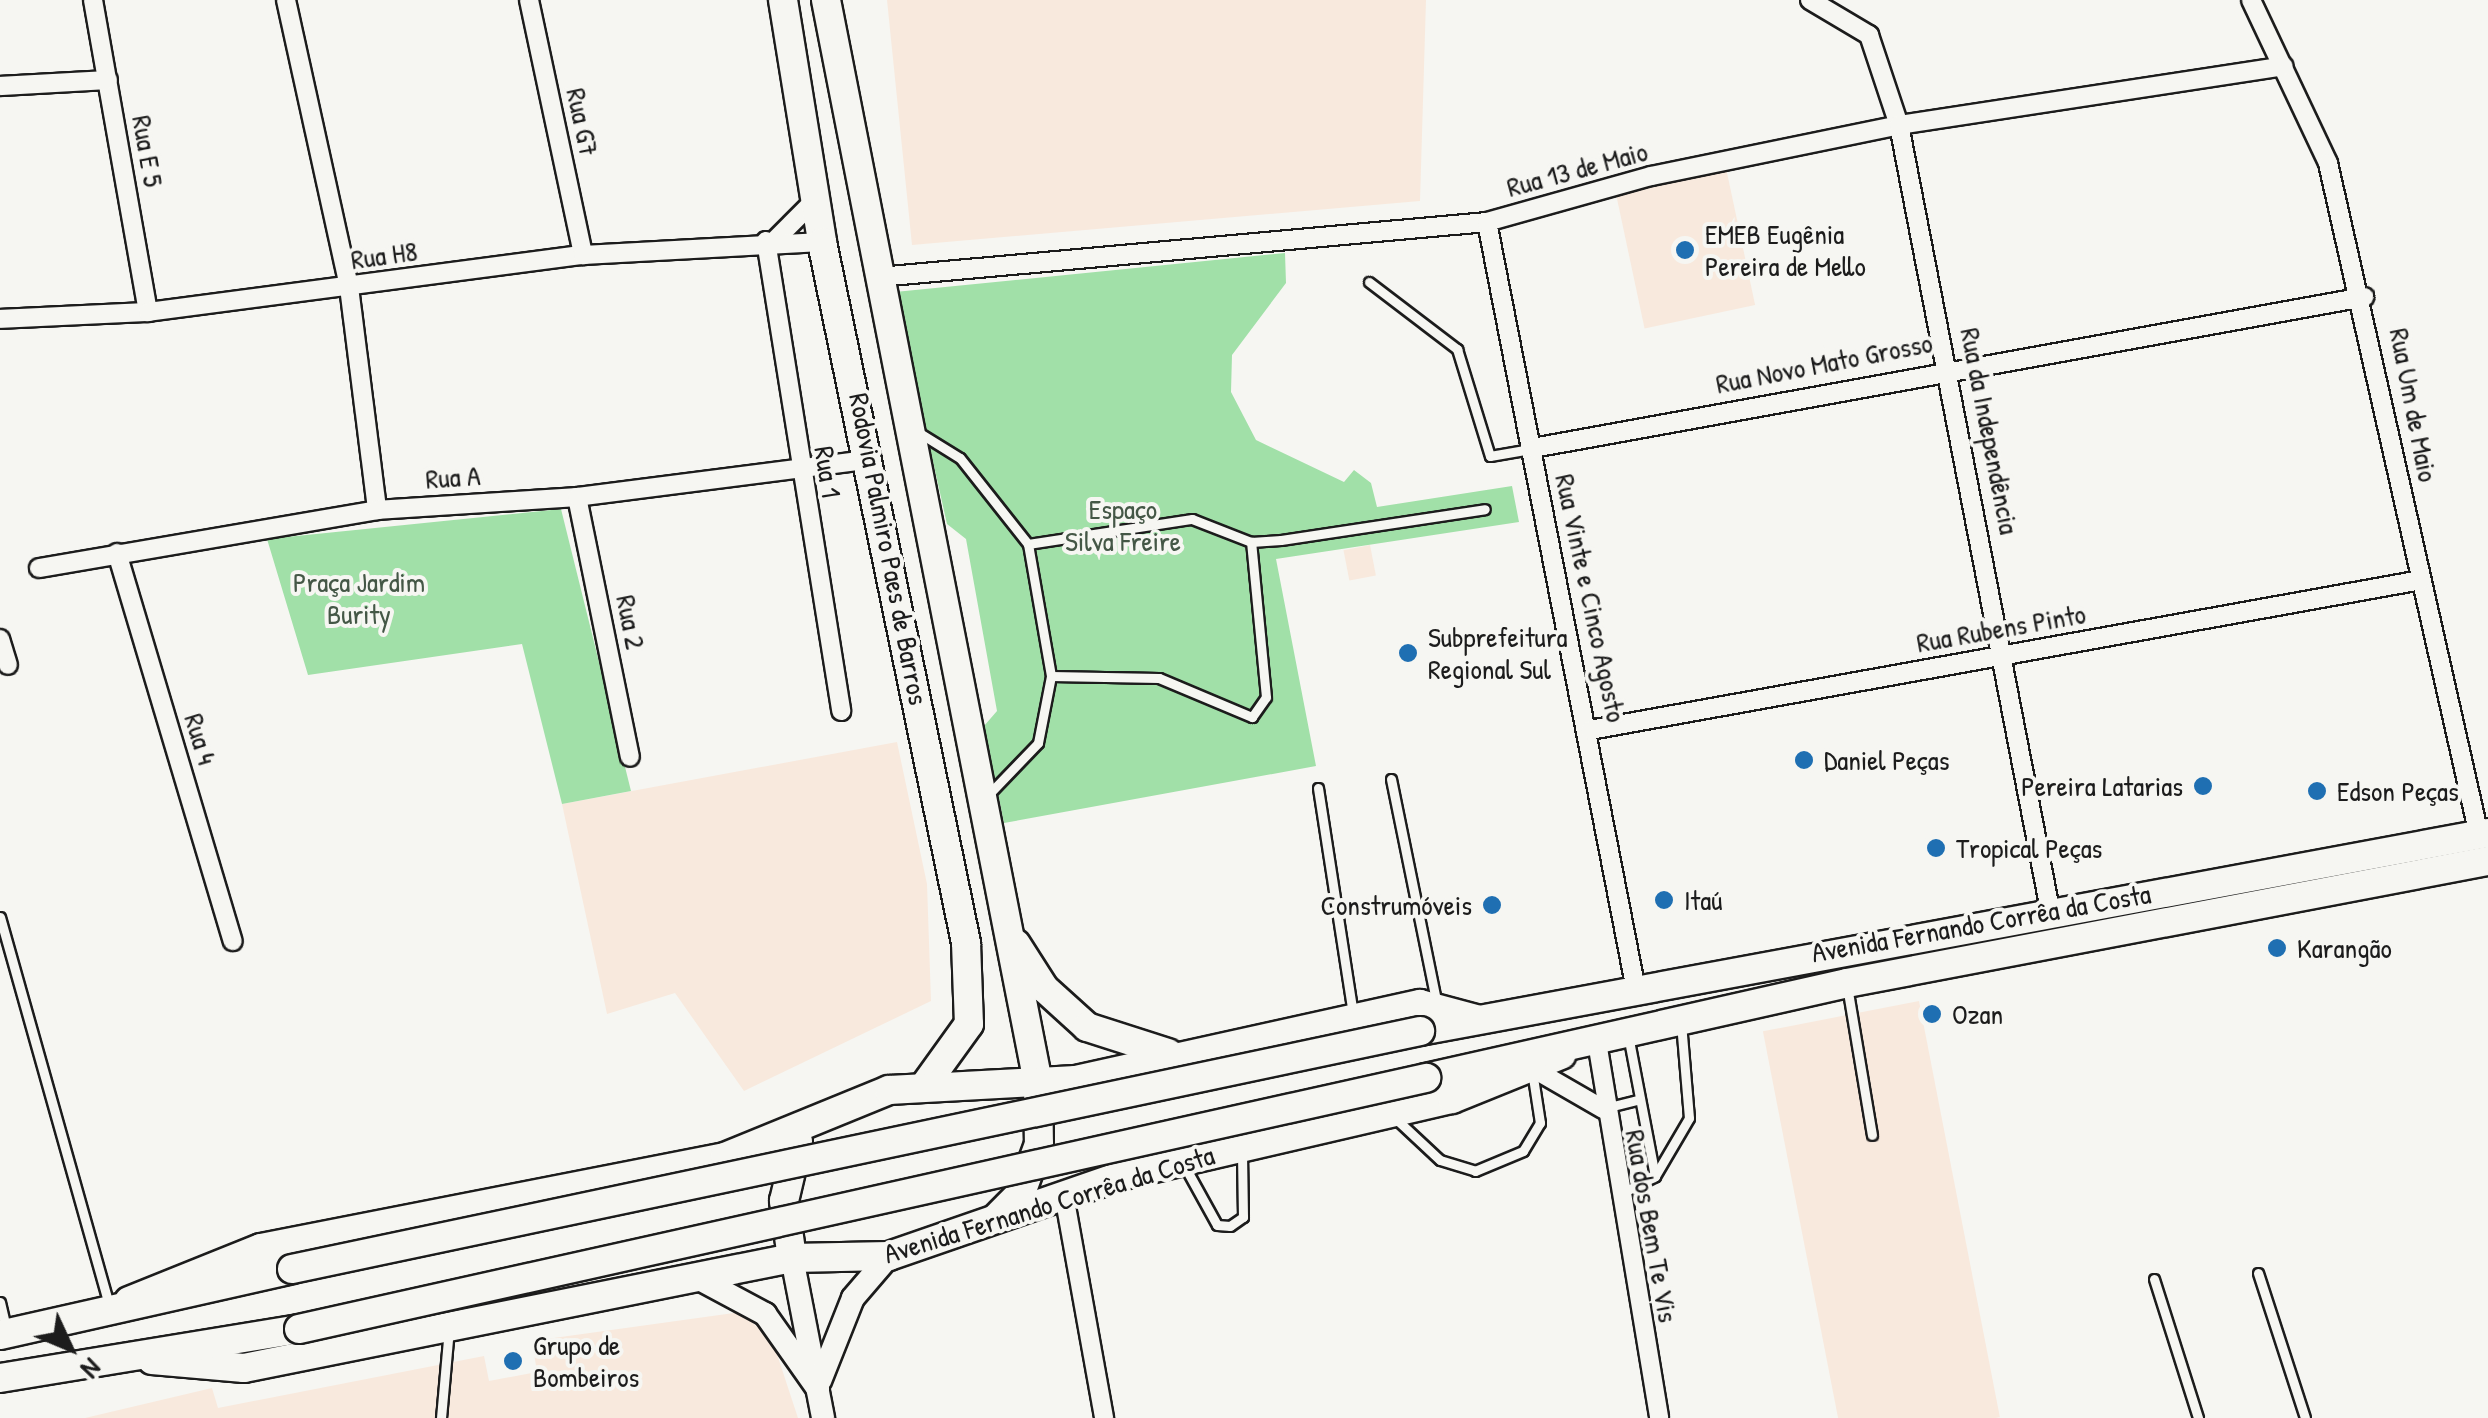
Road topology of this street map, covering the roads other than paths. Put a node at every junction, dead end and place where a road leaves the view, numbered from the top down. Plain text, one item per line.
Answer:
1 (93, 0) edge
2 (286, 0) edge
3 (529, 0) edge
4 (783, 0) edge
5 (826, 0) edge
6 (1810, 0) edge
7 (2251, 0) edge
8 (2284, 66) junction
9 (108, 80) junction
10 (0, 86) edge
11 (1899, 125) junction
12 (816, 200) junction
13 (1487, 222) junction
14 (771, 240) junction
15 (822, 242) junction
16 (583, 254) junction
17 (879, 276) junction
18 (1369, 282) dead end
19 (349, 287) junction
20 (2364, 296) junction
21 (148, 312) junction
22 (0, 320) edge
23 (1950, 367) junction
24 (916, 430) junction
25 (1532, 448) junction
26 (872, 458) junction
27 (799, 468) junction
28 (577, 497) junction
29 (1485, 509) dead end
30 (377, 510) junction
31 (1250, 542) junction
32 (1028, 544) junction
33 (117, 552) junction
34 (39, 568) dead end
35 (2421, 580) junction
36 (0, 640) edge
37 (2005, 656) junction
38 (8, 665) dead end
39 (1052, 676) junction
40 (842, 711) dead end
41 (1590, 730) junction
42 (630, 757) dead end
43 (1391, 779) dead end
44 (1318, 788) dead end
45 (981, 803) junction
46 (2485, 843) edge
47 (998, 899) junction
48 (2050, 910) junction
49 (0, 917) edge
50 (232, 941) dead end
51 (1847, 983) junction
52 (1635, 986) junction
53 (1436, 1004) junction
54 (1354, 1018) junction
55 (1476, 1020) junction
56 (1681, 1020) junction
57 (1628, 1033) junction
58 (1589, 1044) junction
59 (1190, 1055) junction
60 (1532, 1068) junction
61 (1038, 1083) junction
62 (925, 1085) junction
63 (1640, 1099) junction
64 (1603, 1109) junction
65 (1394, 1116) junction
66 (812, 1120) junction
67 (1872, 1136) dead end
68 (1242, 1147) junction
69 (1182, 1160) junction
70 (1654, 1176) junction
71 (1618, 1194) junction
72 (1064, 1195) junction
73 (983, 1226) junction
74 (889, 1256) junction
75 (792, 1258) junction
76 (2258, 1273) dead end
77 (694, 1276) junction
78 (2154, 1279) dead end
79 (0, 1302) edge
80 (110, 1310) junction
81 (449, 1326) junction
82 (4, 1334) edge
83 (152, 1360) junction
84 (0, 1378) edge
85 (818, 1389) junction
86 (441, 1418) edge
87 (823, 1418) edge
88 (1104, 1418) edge
89 (1660, 1418) edge
90 (2198, 1418) edge
91 (2305, 1418) edge

1 - 9 street, Rua E 5
2 - 19 street
3 - 16 street, Rua G7
4 - 12 main road, Rodovia Palmiro Paes de Barros
5 - 17 main road, Rodovia Palmiro Paes de Barros
6 - 11 street, Rua da Independência
7 - 8 street, Rua Um de Maio
8 - 11 street, Rua 13 de Maio
8 - 20 street, Rua Um de Maio
9 - 10 street
9 - 21 street, Rua E 5
11 - 13 street, Rua 13 de Maio
11 - 23 street, Rua da Independência
12 - 14 street
12 - 15 main road, Rodovia Palmiro Paes de Barros
13 - 17 street, Rua 13 de Maio
13 - 25 street, Rua Vinte e Cinco Agosto
14 - 15 street, Rua H8
14 - 16 street, Rua H8
14 - 27 street, Rua 1
15 - 26 main road, Rodovia Palmiro Paes de Barros
16 - 19 street, Rua H8
17 - 24 main road, Rodovia Palmiro Paes de Barros
18 - 25 lane
19 - 21 street, Rua H8
19 - 30 street
20 - 23 street, Rua Novo Mato Grosso
20 - 35 street, Rua Um de Maio
21 - 22 street, Rua H8
23 - 25 street, Rua Novo Mato Grosso
23 - 37 street, Rua da Independência
24 - 32 lane
24 - 45 main road, Rodovia Palmiro Paes de Barros
25 - 41 street, Rua Vinte e Cinco Agosto
26 - 27 street, Rua A
26 - 62 main road, Rodovia Palmiro Paes de Barros
27 - 28 street, Rua A
27 - 40 street, Rua 1
28 - 30 street, Rua A
28 - 42 street, Rua 2
29 - 31 lane
30 - 33 street, Rua A
31 - 32 lane
31 - 39 lane
32 - 39 lane
33 - 34 street, Rua A
33 - 50 street, Rua 4
35 - 37 street, Rua Rubens Pinto
35 - 46 street, Rua Um de Maio
36 - 38 street
37 - 41 street, Rua Rubens Pinto
37 - 48 street, Rua da Independência
39 - 45 lane
41 - 52 street, Rua Vinte e Cinco Agosto
43 - 53 lane
44 - 54 lane
45 - 47 main road, Rodovia Palmiro Paes de Barros
46 - 48 main road, Avenida Fernando Corrêa da Costa
46 - 51 main road, Avenida Fernando Corrêa da Costa
47 - 59 main road
47 - 61 main road, Rodovia Palmiro Paes de Barros
48 - 52 main road, Avenida Fernando Corrêa da Costa
49 - 80 lane
51 - 56 main road, Avenida Fernando Corrêa da Costa
51 - 67 lane
52 - 55 main road, Avenida Fernando Corrêa da Costa
53 - 54 main road, Avenida Fernando Corrêa da Costa
53 - 55 main road
54 - 59 main road, Avenida Fernando Corrêa da Costa
55 - 80 main road, Avenida Fernando Corrêa da Costa, bridge
56 - 57 main road, Avenida Fernando Corrêa da Costa
56 - 70 lane
57 - 58 main road, Avenida Fernando Corrêa da Costa
57 - 63 lane
58 - 60 main road, Avenida Fernando Corrêa da Costa
58 - 64 street, Rua dos Bem Te Vis
58 - 83 main road, Avenida Fernando Corrêa da Costa, bridge
59 - 61 main road, Avenida Fernando Corrêa da Costa
60 - 64 street
60 - 65 main road, Avenida Fernando Corrêa da Costa
60 - 65 lane
61 - 62 main road, Avenida Fernando Corrêa da Costa
61 - 73 main road, Rodovia Palmiro Paes de Barros
62 - 66 main road, Avenida Fernando Corrêa da Costa
63 - 64 lane
63 - 70 lane
64 - 71 street, Rua dos Bem Te Vis
65 - 68 main road, Avenida Fernando Corrêa da Costa
66 - 75 main road
66 - 80 main road, Avenida Fernando Corrêa da Costa
68 - 69 main road, Avenida Fernando Corrêa da Costa
68 - 69 lane
69 - 72 main road, Avenida Fernando Corrêa da Costa
70 - 71 lane
71 - 89 street, Rua dos Bem Te Vis
72 - 73 main road, Avenida Fernando Corrêa da Costa
72 - 88 street
73 - 74 main road, Avenida Fernando Corrêa da Costa
74 - 75 main road, Avenida Fernando Corrêa da Costa
74 - 85 street
75 - 77 main road, Avenida Fernando Corrêa da Costa
75 - 85 street
76 - 91 lane
77 - 81 main road, Avenida Fernando Corrêa da Costa
77 - 85 street
78 - 90 lane
79 - 82 lane
80 - 82 main road, Avenida Fernando Corrêa da Costa
81 - 83 main road, Avenida Fernando Corrêa da Costa
81 - 86 lane
83 - 84 main road, Avenida Fernando Corrêa da Costa
85 - 87 street

